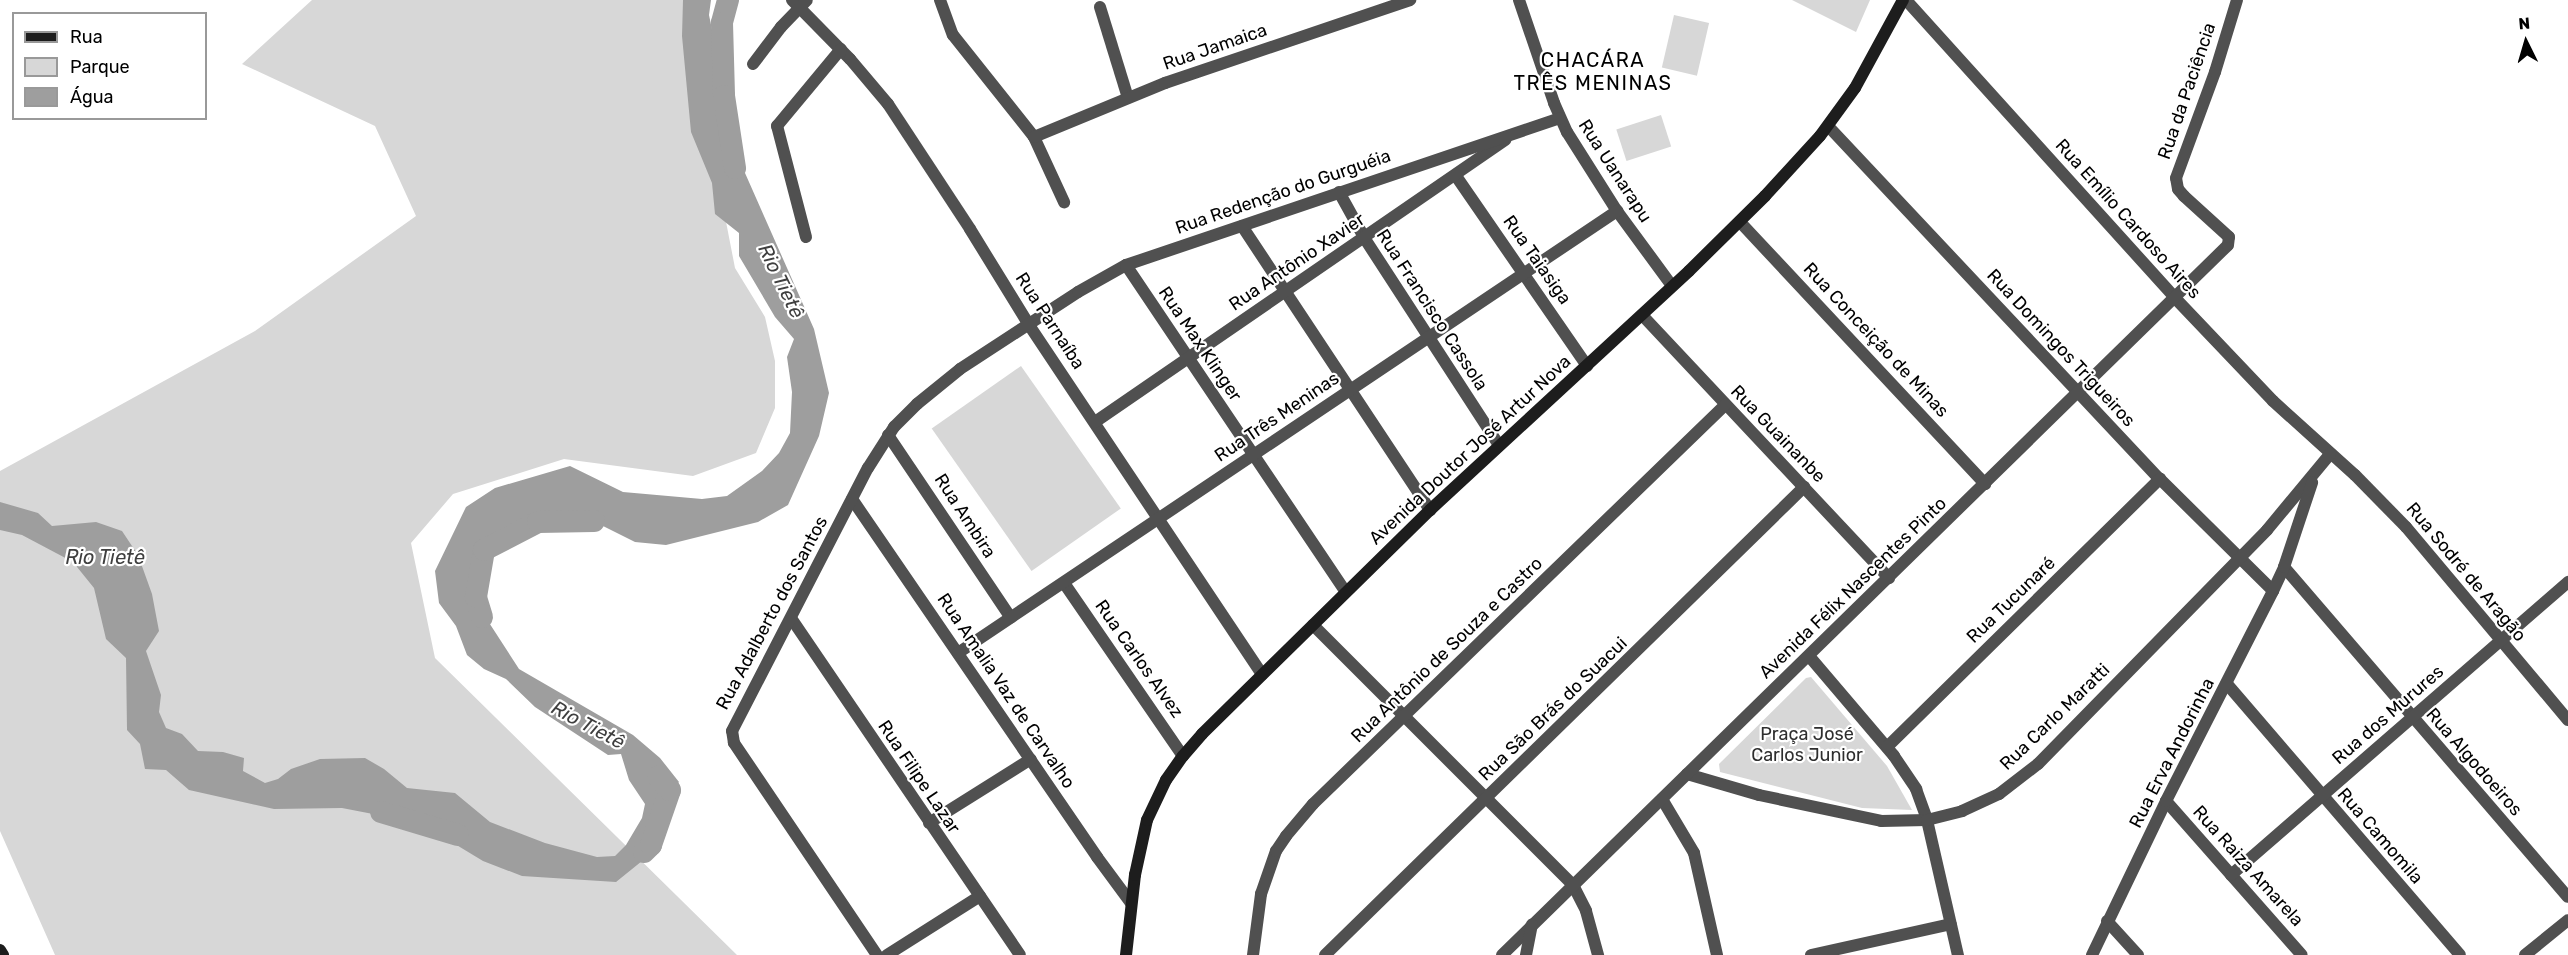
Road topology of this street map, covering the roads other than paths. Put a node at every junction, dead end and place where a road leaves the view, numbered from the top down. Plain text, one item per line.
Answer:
1 (940, 0) edge
2 (1410, 0) edge
3 (1519, 0) edge
4 (1904, 0) edge
5 (2237, 0) edge
6 (800, 2) edge
7 (1100, 7) dead end
8 (841, 49) junction
9 (753, 64) dead end
10 (1128, 98) junction
11 (1560, 118) junction
12 (1828, 126) junction
13 (1519, 131) junction
14 (1035, 137) junction
15 (1456, 176) junction
16 (1339, 192) junction
17 (1064, 202) dead end
18 (1617, 211) junction
19 (1740, 222) junction
20 (1242, 226) junction
21 (806, 237) dead end
22 (1365, 239) junction
23 (2228, 245) joint
24 (1125, 265) junction
25 (1524, 273) junction
26 (1672, 286) junction
27 (1284, 292) junction
28 (2175, 298) junction
29 (1642, 315) junction
30 (1029, 325) junction
31 (1428, 338) junction
32 (1186, 358) junction
33 (1587, 366) junction
34 (1350, 390) junction
35 (2079, 393) junction
36 (1725, 405) junction
37 (1095, 422) junction
38 (888, 435) junction
39 (1499, 445) junction
40 (2330, 454) junction
41 (1253, 455) junction
42 (2314, 476) junction
43 (2160, 479) junction
44 (1985, 484) junction
45 (1804, 487) junction
46 (852, 499) junction
47 (1430, 510) junction
48 (1159, 519) junction
49 (2240, 557) junction
50 (2284, 567) junction
51 (1888, 578) junction
52 (2568, 582) edge
53 (1064, 583) junction
54 (2273, 591) junction
55 (1346, 592) junction
56 (790, 618) junction
57 (1011, 618) junction
58 (1313, 625) junction
59 (2500, 642) junction
60 (958, 653) junction
61 (1809, 656) junction
62 (1262, 674) junction
63 (2227, 684) junction
64 (1404, 716) junction
65 (2412, 719) junction
66 (2568, 720) edge
67 (1887, 747) junction
68 (1183, 756) junction
69 (1031, 759) junction
70 (1687, 774) junction
71 (2323, 797) junction
72 (1487, 798) junction
73 (1662, 799) junction
74 (2166, 801) junction
75 (1927, 820) junction
76 (929, 823) junction
77 (2231, 875) junction
78 (1573, 885) junction
79 (980, 896) junction
80 (2568, 897) edge
81 (1131, 903) junction
82 (2568, 920) edge
83 (2107, 921) junction
84 (1532, 924) junction
85 (1951, 924) junction
86 (0, 950) edge
87 (1839, 952) edge
88 (3, 955) edge
89 (877, 955) edge
90 (887, 955) edge
91 (1020, 955) edge
92 (1126, 955) edge
93 (1253, 955) edge
94 (1325, 955) edge
95 (1502, 955) edge
96 (1526, 955) edge
97 (1598, 955) edge
98 (1718, 955) edge
99 (1811, 955) edge
100 (1958, 955) edge
101 (2092, 955) edge
102 (2138, 955) edge
103 (2302, 955) edge
104 (2460, 955) edge
105 (2525, 955) edge

1 - 14 street
2 - 10 street, Rua Jamaica
3 - 11 street, Rua Uanarapu
4 - 12 main road, Avenida Doutor José Artur Nova
4 - 28 street, Rua Emílio Cardoso Aires
5 - 23 street, Rua da Paciência
6 - 8 street, Rua Parnaíba
6 - 9 street
7 - 10 street
8 - 21 street
8 - 30 street, Rua Parnaíba
10 - 14 street, Rua Jamaica
11 - 13 street, Rua Redenção do Gurguéia
11 - 18 street, Rua Uanarapu
12 - 19 main road, Avenida Doutor José Artur Nova
12 - 35 street, Rua Domingos Trigueiros
13 - 15 street, Rua Antônio Xavier
13 - 16 street, Rua Redenção do Gurguéia
14 - 17 street
15 - 22 street, Rua Antônio Xavier
15 - 25 street, Rua Taiasiga
16 - 20 street, Rua Redenção do Gurguéia
16 - 22 street, Rua Francisco Cassola
18 - 25 street, Rua Três Meninas
18 - 26 street, Rua Uanarapu
19 - 26 main road, Avenida Doutor José Artur Nova
19 - 44 street, Rua Conceição de Minas
20 - 24 street, Rua Redenção do Gurguéia
20 - 27 street
22 - 27 street, Rua Antônio Xavier
22 - 31 street, Rua Francisco Cassola
23 - 28 street, Avenida Félix Nascentes Pinto
24 - 30 street, Rua Redenção do Gurguéia
24 - 32 street, Rua Max Klinger
25 - 31 street, Rua Três Meninas
25 - 33 street, Rua Taiasiga
26 - 29 main road, Avenida Doutor José Artur Nova
27 - 32 street, Rua Antônio Xavier
27 - 34 street
28 - 35 street, Avenida Félix Nascentes Pinto
28 - 40 street, Rua Emílio Cardoso Aires
29 - 33 main road, Avenida Doutor José Artur Nova
29 - 36 street, Rua Guainanbe
30 - 37 street, Rua Parnaíba
30 - 38 street, Rua Adalberto dos Santos
31 - 34 street, Rua Três Meninas
31 - 39 street, Rua Francisco Cassola
32 - 37 street, Rua Antônio Xavier
32 - 41 street, Rua Max Klinger
33 - 39 main road, Avenida Doutor José Artur Nova
34 - 41 street, Rua Três Meninas
34 - 47 street
35 - 43 street, Rua Domingos Trigueiros
35 - 44 street, Avenida Félix Nascentes Pinto
36 - 45 street, Rua Guainanbe
36 - 64 street, Rua Antônio de Souza e Castro
37 - 48 street, Rua Parnaíba
38 - 46 street, Rua Adalberto dos Santos
38 - 57 street, Rua Ambira
39 - 47 main road, Avenida Doutor José Artur Nova
40 - 42 street, Rua Carlo Maratti
40 - 59 street, Rua Sodré de Aragão
41 - 48 street, Rua Três Meninas
41 - 55 street, Rua Max Klinger
42 - 49 street, Rua Carlo Maratti
42 - 50 street
43 - 49 street, Rua Domingos Trigueiros
43 - 67 street, Rua Tucunaré
44 - 51 street, Avenida Félix Nascentes Pinto
45 - 51 street, Rua Guainanbe
45 - 72 street, Rua São Brás do Suacui
46 - 56 street, Rua Adalberto dos Santos
46 - 60 street, Rua Amalia Vaz de Carvalho
47 - 55 main road, Avenida Doutor José Artur Nova
48 - 53 street, Rua Três Meninas
48 - 62 street, Rua Parnaíba
49 - 54 street, Rua Domingos Trigueiros
49 - 75 street, Rua Carlo Maratti
50 - 54 street, Rua Erva Andorinha
50 - 65 street, Rua Algodoeiros
51 - 61 street, Avenida Félix Nascentes Pinto
52 - 59 street, Rua dos Murures
53 - 57 street, Rua Três Meninas
53 - 68 street, Rua Carlos Alvez
54 - 63 street, Rua Erva Andorinha
55 - 58 main road, Avenida Doutor José Artur Nova
56 - 76 street, Rua Filipe Lazar
56 - 89 street, Rua Adalberto dos Santos
57 - 60 street, Rua Três Meninas
58 - 62 main road, Avenida Doutor José Artur Nova
58 - 64 street
59 - 65 street, Rua dos Murures
59 - 66 street, Rua Sodré de Aragão
60 - 69 street, Rua Amalia Vaz de Carvalho
61 - 67 street
61 - 70 street, Avenida Félix Nascentes Pinto
62 - 68 main road, Avenida Doutor José Artur Nova
63 - 71 street, Rua Camomila
63 - 74 street, Rua Erva Andorinha
64 - 72 street
64 - 93 street, Rua Antônio de Souza e Castro
65 - 71 street, Rua dos Murures
65 - 80 street, Rua Algodoeiros
67 - 75 street
68 - 81 main road, Avenida Doutor José Artur Nova
69 - 76 street
69 - 81 street, Rua Amalia Vaz de Carvalho
70 - 73 street, Avenida Félix Nascentes Pinto
70 - 75 street, Rua Carlo Maratti
71 - 77 street, Rua dos Murures
71 - 104 street, Rua Camomila
72 - 78 street
72 - 94 street, Rua São Brás do Suacui
73 - 78 street, Avenida Félix Nascentes Pinto
73 - 98 street
74 - 77 street, Rua Raiza Amarela
74 - 83 street, Rua Erva Andorinha
75 - 85 street
76 - 79 street, Rua Filipe Lazar
77 - 103 street, Rua Raiza Amarela
78 - 84 street, Avenida Félix Nascentes Pinto
78 - 97 street
79 - 90 street
79 - 91 street, Rua Filipe Lazar
81 - 92 main road, Avenida Doutor José Artur Nova
82 - 105 street
83 - 101 street, Rua Erva Andorinha
83 - 102 street
84 - 95 street, Avenida Félix Nascentes Pinto
84 - 96 street
85 - 87 street
85 - 100 street
86 - 88 main road
87 - 99 street

